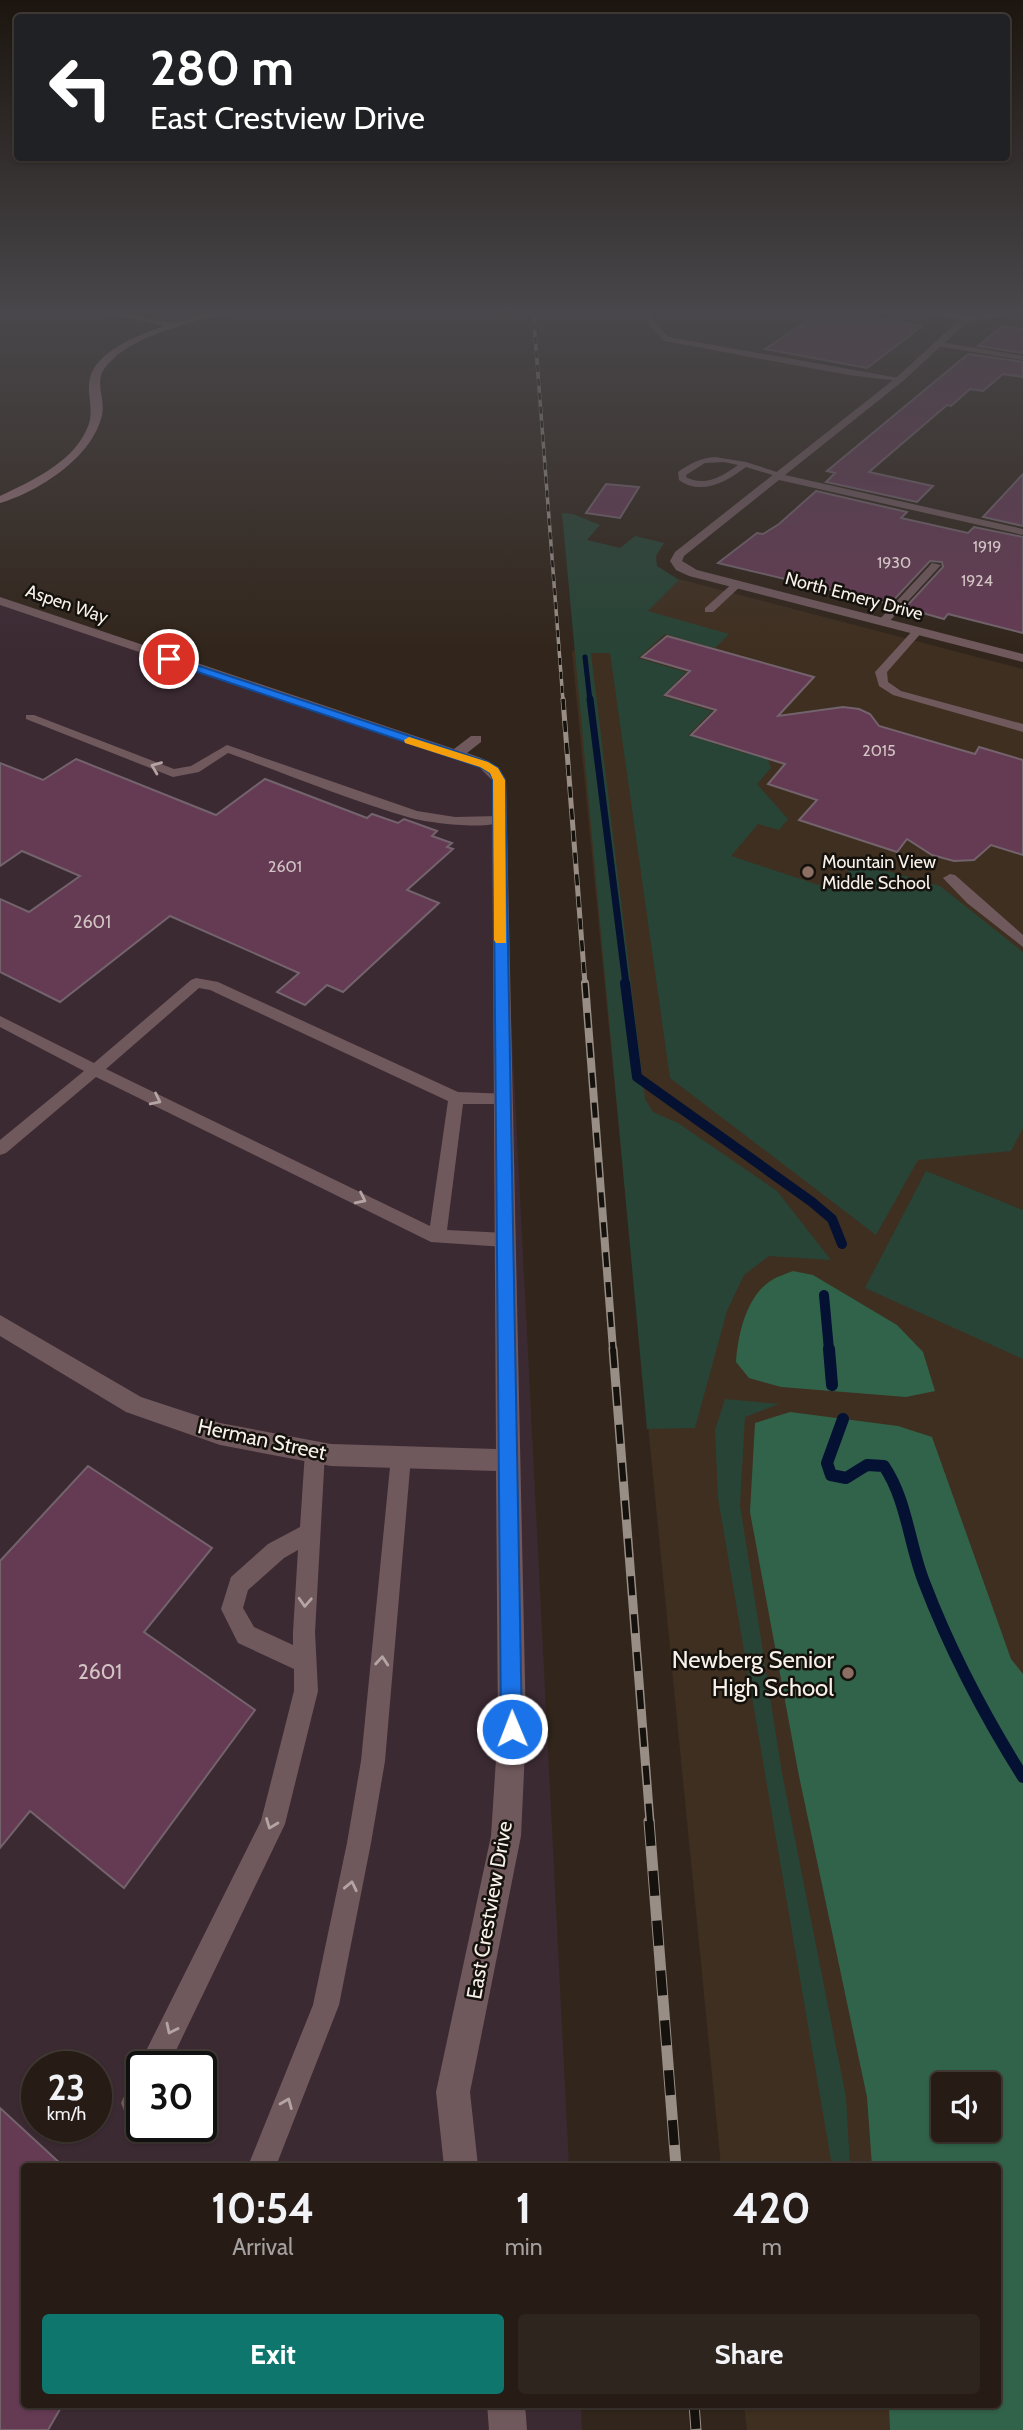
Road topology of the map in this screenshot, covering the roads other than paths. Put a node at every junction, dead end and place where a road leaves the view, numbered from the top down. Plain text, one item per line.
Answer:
1 (94, 422) edge
2 (845, 422) edge
3 (742, 466) junction
4 (778, 475) junction
5 (0, 500) edge
6 (1023, 533) edge
7 (936, 565) dead end
8 (738, 584) junction
9 (0, 601) edge
10 (709, 610) dead end
11 (883, 622) junction
12 (918, 631) junction
13 (1023, 658) edge
14 (30, 717) dead end
15 (1023, 728) edge
16 (476, 739) dead end
17 (456, 755) junction
18 (499, 820) junction
19 (950, 878) dead end
20 (1023, 942) edge
21 (0, 1021) edge
22 (95, 1070) junction
23 (456, 1098) junction
24 (503, 1098) junction
25 (0, 1149) edge
26 (437, 1237) junction
27 (505, 1240) junction
28 (0, 1324) edge
29 (315, 1452) junction
30 (401, 1457) junction
31 (508, 1460) junction
32 (308, 1534) junction
33 (305, 1662) junction
34 (161, 2051) edge
35 (263, 2163) edge
36 (461, 2163) edge
37 (506, 2408) edge
38 (508, 2430) edge

1 - 5 main road
2 - 4 street
3 - 3 lane
3 - 4 lane
4 - 6 street
4 - 8 street, North Emery Drive
7 - 11 lane
8 - 10 lane
8 - 11 street, North Emery Drive
9 - 17 street, Aspen Way
11 - 12 street, North Emery Drive
12 - 13 street, North Emery Drive
12 - 15 lane
18 -> 14 lane
16 - 17 street
17 - 18 street, East Crestview Drive
18 - 24 street, East Crestview Drive
19 - 20 lane
21 - 22 lane
22 - 23 lane
22 - 25 lane
22 -> 26 lane
23 - 24 lane
23 - 26 lane
24 - 27 street, East Crestview Drive
26 - 27 lane
27 - 31 street, East Crestview Drive
28 - 29 street, Herman Street
29 - 30 street, Herman Street
29 - 32 lane
30 - 31 street, Herman Street
35 -> 30 lane
31 - 36 street, East Crestview Drive
32 -> 33 lane
32 - 33 lane
33 -> 34 lane
37 - 38 street

